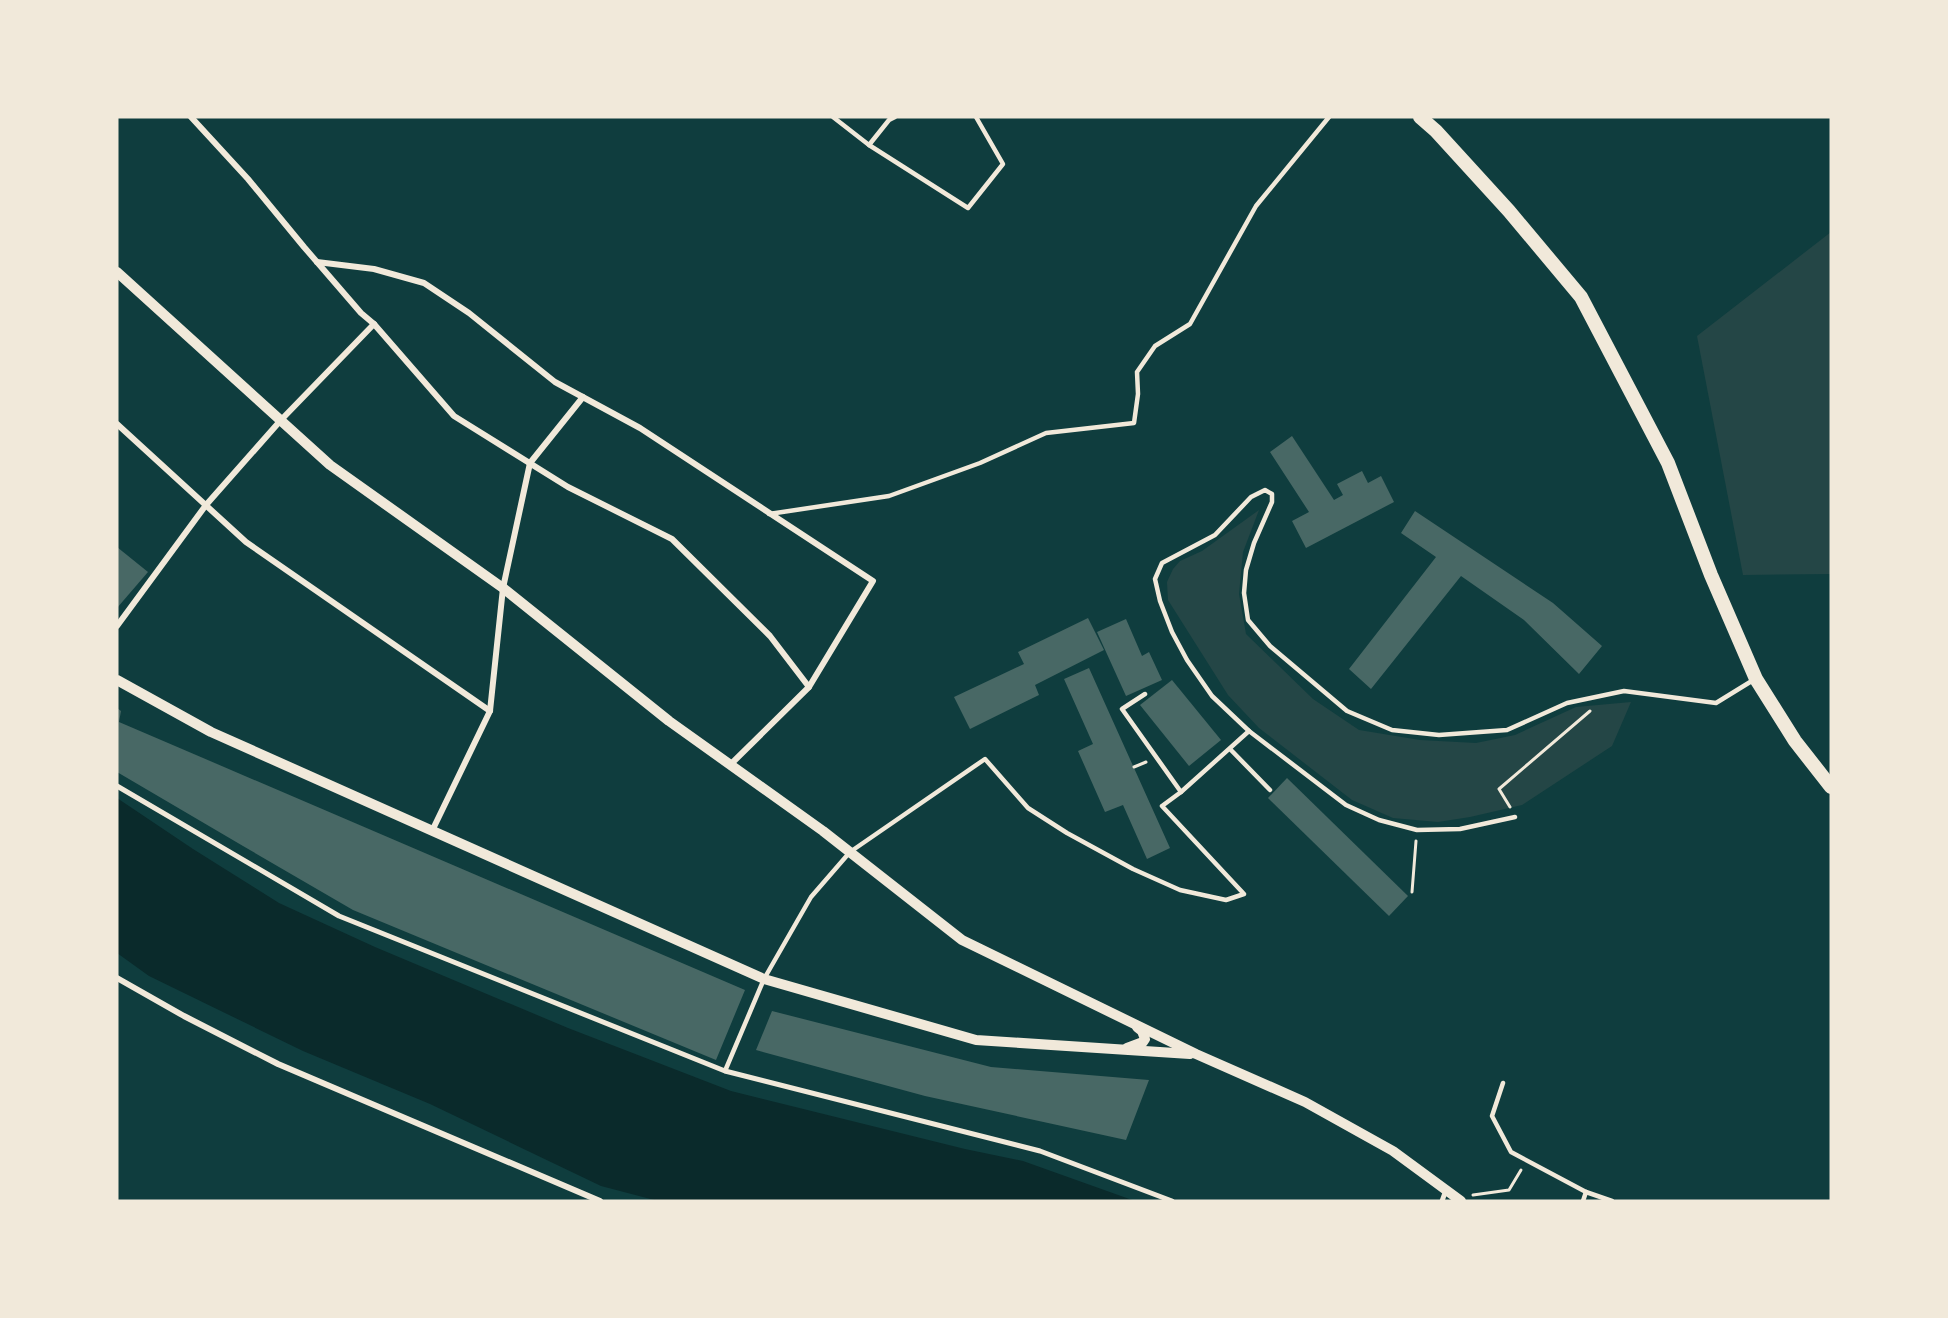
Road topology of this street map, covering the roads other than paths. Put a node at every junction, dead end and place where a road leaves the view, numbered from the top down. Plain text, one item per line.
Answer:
1 (191, 117) edge
2 (833, 117) edge
3 (895, 117) edge
4 (976, 117) edge
5 (1329, 117) edge
6 (1420, 117) edge
7 (869, 145) junction
8 (317, 262) junction
9 (117, 272) edge
10 (374, 324) junction
11 (583, 397) junction
12 (281, 420) junction
13 (117, 424) edge
14 (530, 463) junction
15 (206, 505) junction
16 (769, 513) junction
17 (503, 588) junction
18 (117, 626) edge
19 (1756, 679) junction
20 (117, 680) edge
21 (809, 687) junction
22 (1145, 694) dead end
23 (490, 711) junction
24 (1249, 731) junction
25 (1230, 749) junction
26 (730, 765) junction
27 (117, 786) edge
28 (1831, 787) edge
29 (1270, 790) dead end
30 (1181, 792) junction
31 (1515, 817) road end
32 (432, 831) junction
33 (850, 852) junction
34 (117, 978) edge
35 (764, 979) junction
36 (1132, 1023) junction
37 (1120, 1049) junction
38 (1196, 1054) junction
39 (725, 1071) junction
40 (1503, 1083) dead end
41 (1446, 1190) junction
42 (1586, 1192) junction
43 (1459, 1199) edge
44 (600, 1201) edge
45 (1172, 1201) edge
46 (1442, 1201) edge
47 (1583, 1201) edge
48 (1612, 1201) edge

1 - 8 street
2 - 7 lane
3 - 7 lane
4 - 7 lane
5 - 16 lane
6 - 19 highway
8 - 10 street
8 - 11 street
9 - 12 street
10 - 12 street
10 - 14 street
11 - 14 street
11 - 16 street
12 - 15 street
12 - 17 street
13 - 15 street
14 - 17 street
14 - 21 street
15 - 18 street
15 - 23 street
16 - 21 street
17 - 23 street
17 - 26 street
19 - 24 lane
19 - 28 highway
20 - 32 street
21 - 26 street
22 - 30 lane
23 - 32 street
24 - 25 lane
24 - 31 lane
25 - 29 lane
25 - 30 lane
26 - 33 street
27 - 39 street
30 - 33 lane
32 - 35 street
33 - 35 lane
33 - 36 street
34 - 44 street
35 - 37 street
35 - 39 lane
36 - 37 street
36 - 38 street
37 - 38 street
38 - 41 street
39 - 45 street
40 - 42 lane
41 - 43 street
41 - 46 street
42 - 47 lane
42 - 48 lane

